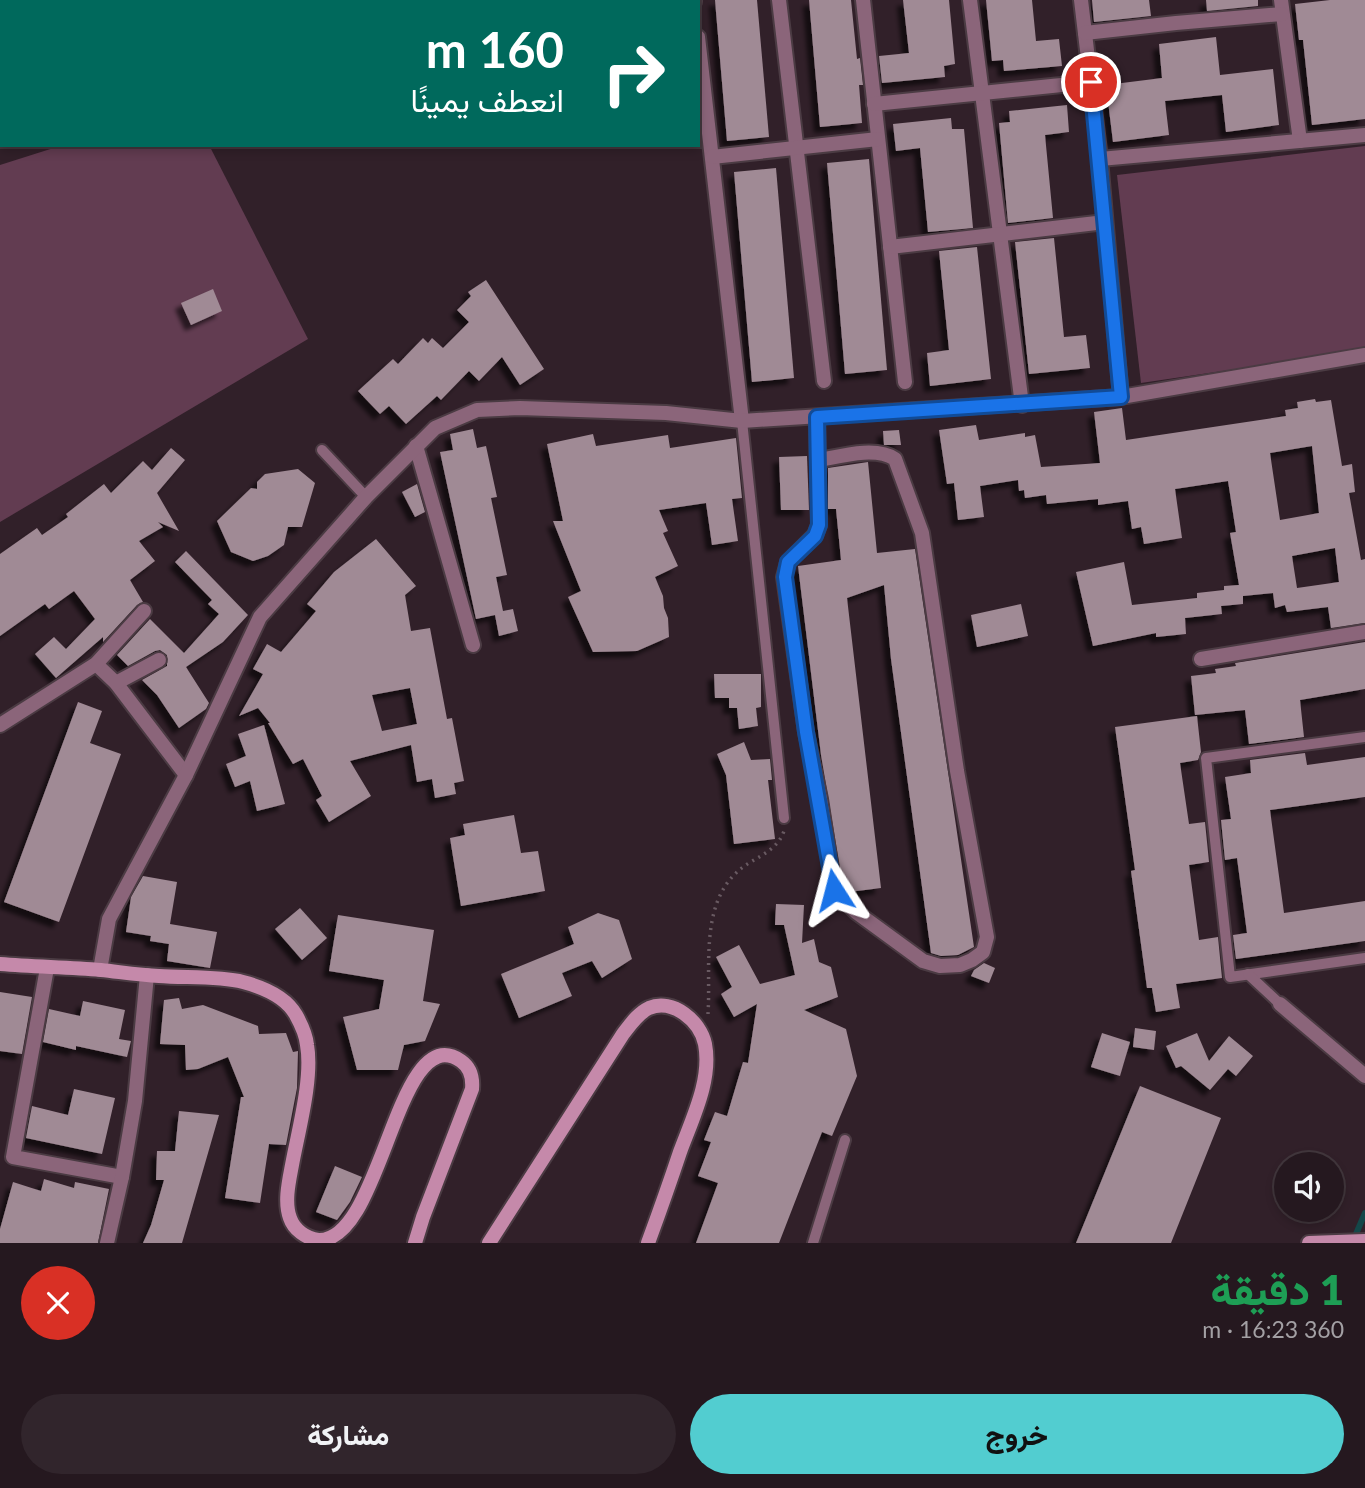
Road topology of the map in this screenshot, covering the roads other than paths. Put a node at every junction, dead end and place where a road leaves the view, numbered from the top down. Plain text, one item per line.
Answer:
1 (779, 0) edge
2 (863, 0) edge
3 (970, 0) edge
4 (1081, 0) edge
5 (1281, 7) edge
6 (1085, 33) junction
7 (700, 54) edge
8 (1091, 82) junction
9 (982, 93) junction
10 (874, 104) junction
11 (1365, 135) edge
12 (878, 139) junction
13 (1300, 141) junction
14 (797, 148) junction
15 (712, 157) junction
16 (1100, 159) junction
17 (1105, 222) junction
18 (1000, 234) junction
19 (890, 247) junction
20 (1365, 355) edge
21 (824, 381) dead end
22 (905, 382) dead end
23 (1121, 397) junction
24 (1022, 405) junction
25 (817, 417) junction
26 (742, 421) junction
27 (416, 446) junction
28 (322, 450) dead end
29 (820, 460) junction
30 (366, 497) junction
31 (144, 611) dead end
32 (1365, 632) edge
33 (473, 645) dead end
34 (1201, 659) dead end
35 (159, 660) dead end
36 (96, 664) junction
37 (116, 683) junction
38 (0, 725) edge
39 (1365, 737) edge
40 (186, 775) junction
41 (784, 818) road end
42 (1365, 958) edge
43 (0, 964) edge
44 (47, 968) junction
45 (100, 970) junction
46 (1248, 974) junction
47 (147, 975) junction
48 (1280, 1004) joint
49 (1365, 1076) edge
50 (845, 1140) dead end
51 (122, 1177) junction
52 (1365, 1241) edge
53 (1310, 1242) edge
54 (107, 1243) edge
55 (415, 1243) edge
56 (489, 1243) edge
57 (648, 1243) edge
58 (813, 1243) edge

1 - 14 street
2 - 10 street
3 - 9 street
4 - 6 street
5 - 6 street
5 - 13 street
6 - 8 street
7 - 15 street
8 - 9 street
8 - 16 street
9 - 10 street
9 - 18 street
10 - 12 street
11 - 13 street
12 - 14 street
12 - 19 street
13 - 16 street
14 - 15 street
14 - 21 street
15 - 26 street
16 - 17 street
17 - 18 street
17 - 23 street
18 - 19 street
18 - 24 street
19 - 22 street
20 - 23 street
23 - 24 street
24 - 25 street
25 - 26 street
25 - 29 street
26 - 27 street
26 - 41 lane
27 - 30 street
27 - 33 street
28 - 30 lane
29 - 29 street
30 - 40 street
31 - 36 street
32 - 34 street
35 - 37 street
36 - 37 street
36 - 38 street
37 - 40 street
39 - 46 lane
40 - 45 street
42 - 46 lane
43 - 44 main road
44 - 45 main road
44 - 51 street
45 - 47 main road
46 - 48 lane
47 - 51 street
47 - 55 main road
48 - 49 street
50 - 58 lane
51 - 54 street
52 - 53 main road
56 - 57 main road

